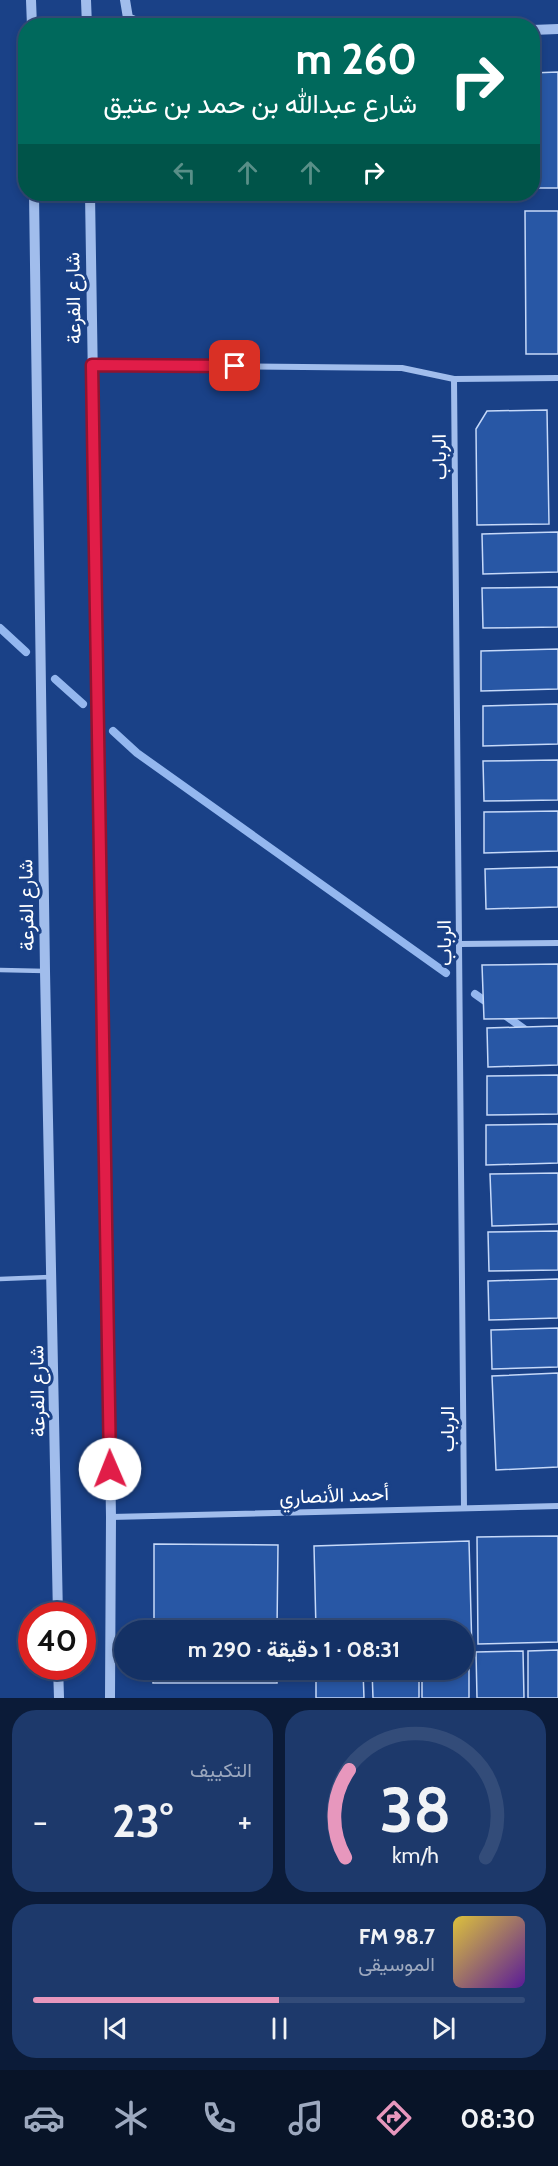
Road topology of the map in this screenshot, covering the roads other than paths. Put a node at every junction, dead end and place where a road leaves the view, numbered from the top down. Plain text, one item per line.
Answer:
1 (31, 0) edge
2 (86, 0) edge
3 (124, 0) edge
4 (32, 18) edge
5 (87, 18) edge
6 (128, 18) edge
7 (558, 29) edge
8 (540, 30) edge
9 (34, 201) edge
10 (90, 201) edge
11 (92, 365) junction
12 (558, 378) edge
13 (454, 379) junction
14 (558, 943) edge
15 (460, 944) junction
16 (0, 970) edge
17 (45, 971) junction
18 (53, 1277) junction
19 (0, 1279) edge
20 (558, 1506) edge
21 (464, 1508) junction
22 (111, 1517) junction
23 (58, 1602) edge
24 (58, 1680) edge
25 (59, 1698) edge
26 (110, 1698) edge

1 - 4 street
2 - 5 street
3 - 6 street
7 - 8 street
9 - 17 street, شارع الفرعة
10 - 11 street, شارع الفرعة
11 - 13 street
11 - 22 street, شارع الفرعة
12 - 13 street
13 - 15 street, الرباب
14 - 15 street
15 - 21 street, الرباب
16 - 17 lane
17 - 18 street, شارع الفرعة
18 - 19 lane
18 - 23 street, شارع الفرعة
20 - 21 street, أحمد الأنصاري
21 - 22 street, أحمد الأنصاري
22 - 26 street, شارع الفرعة
24 - 25 street

